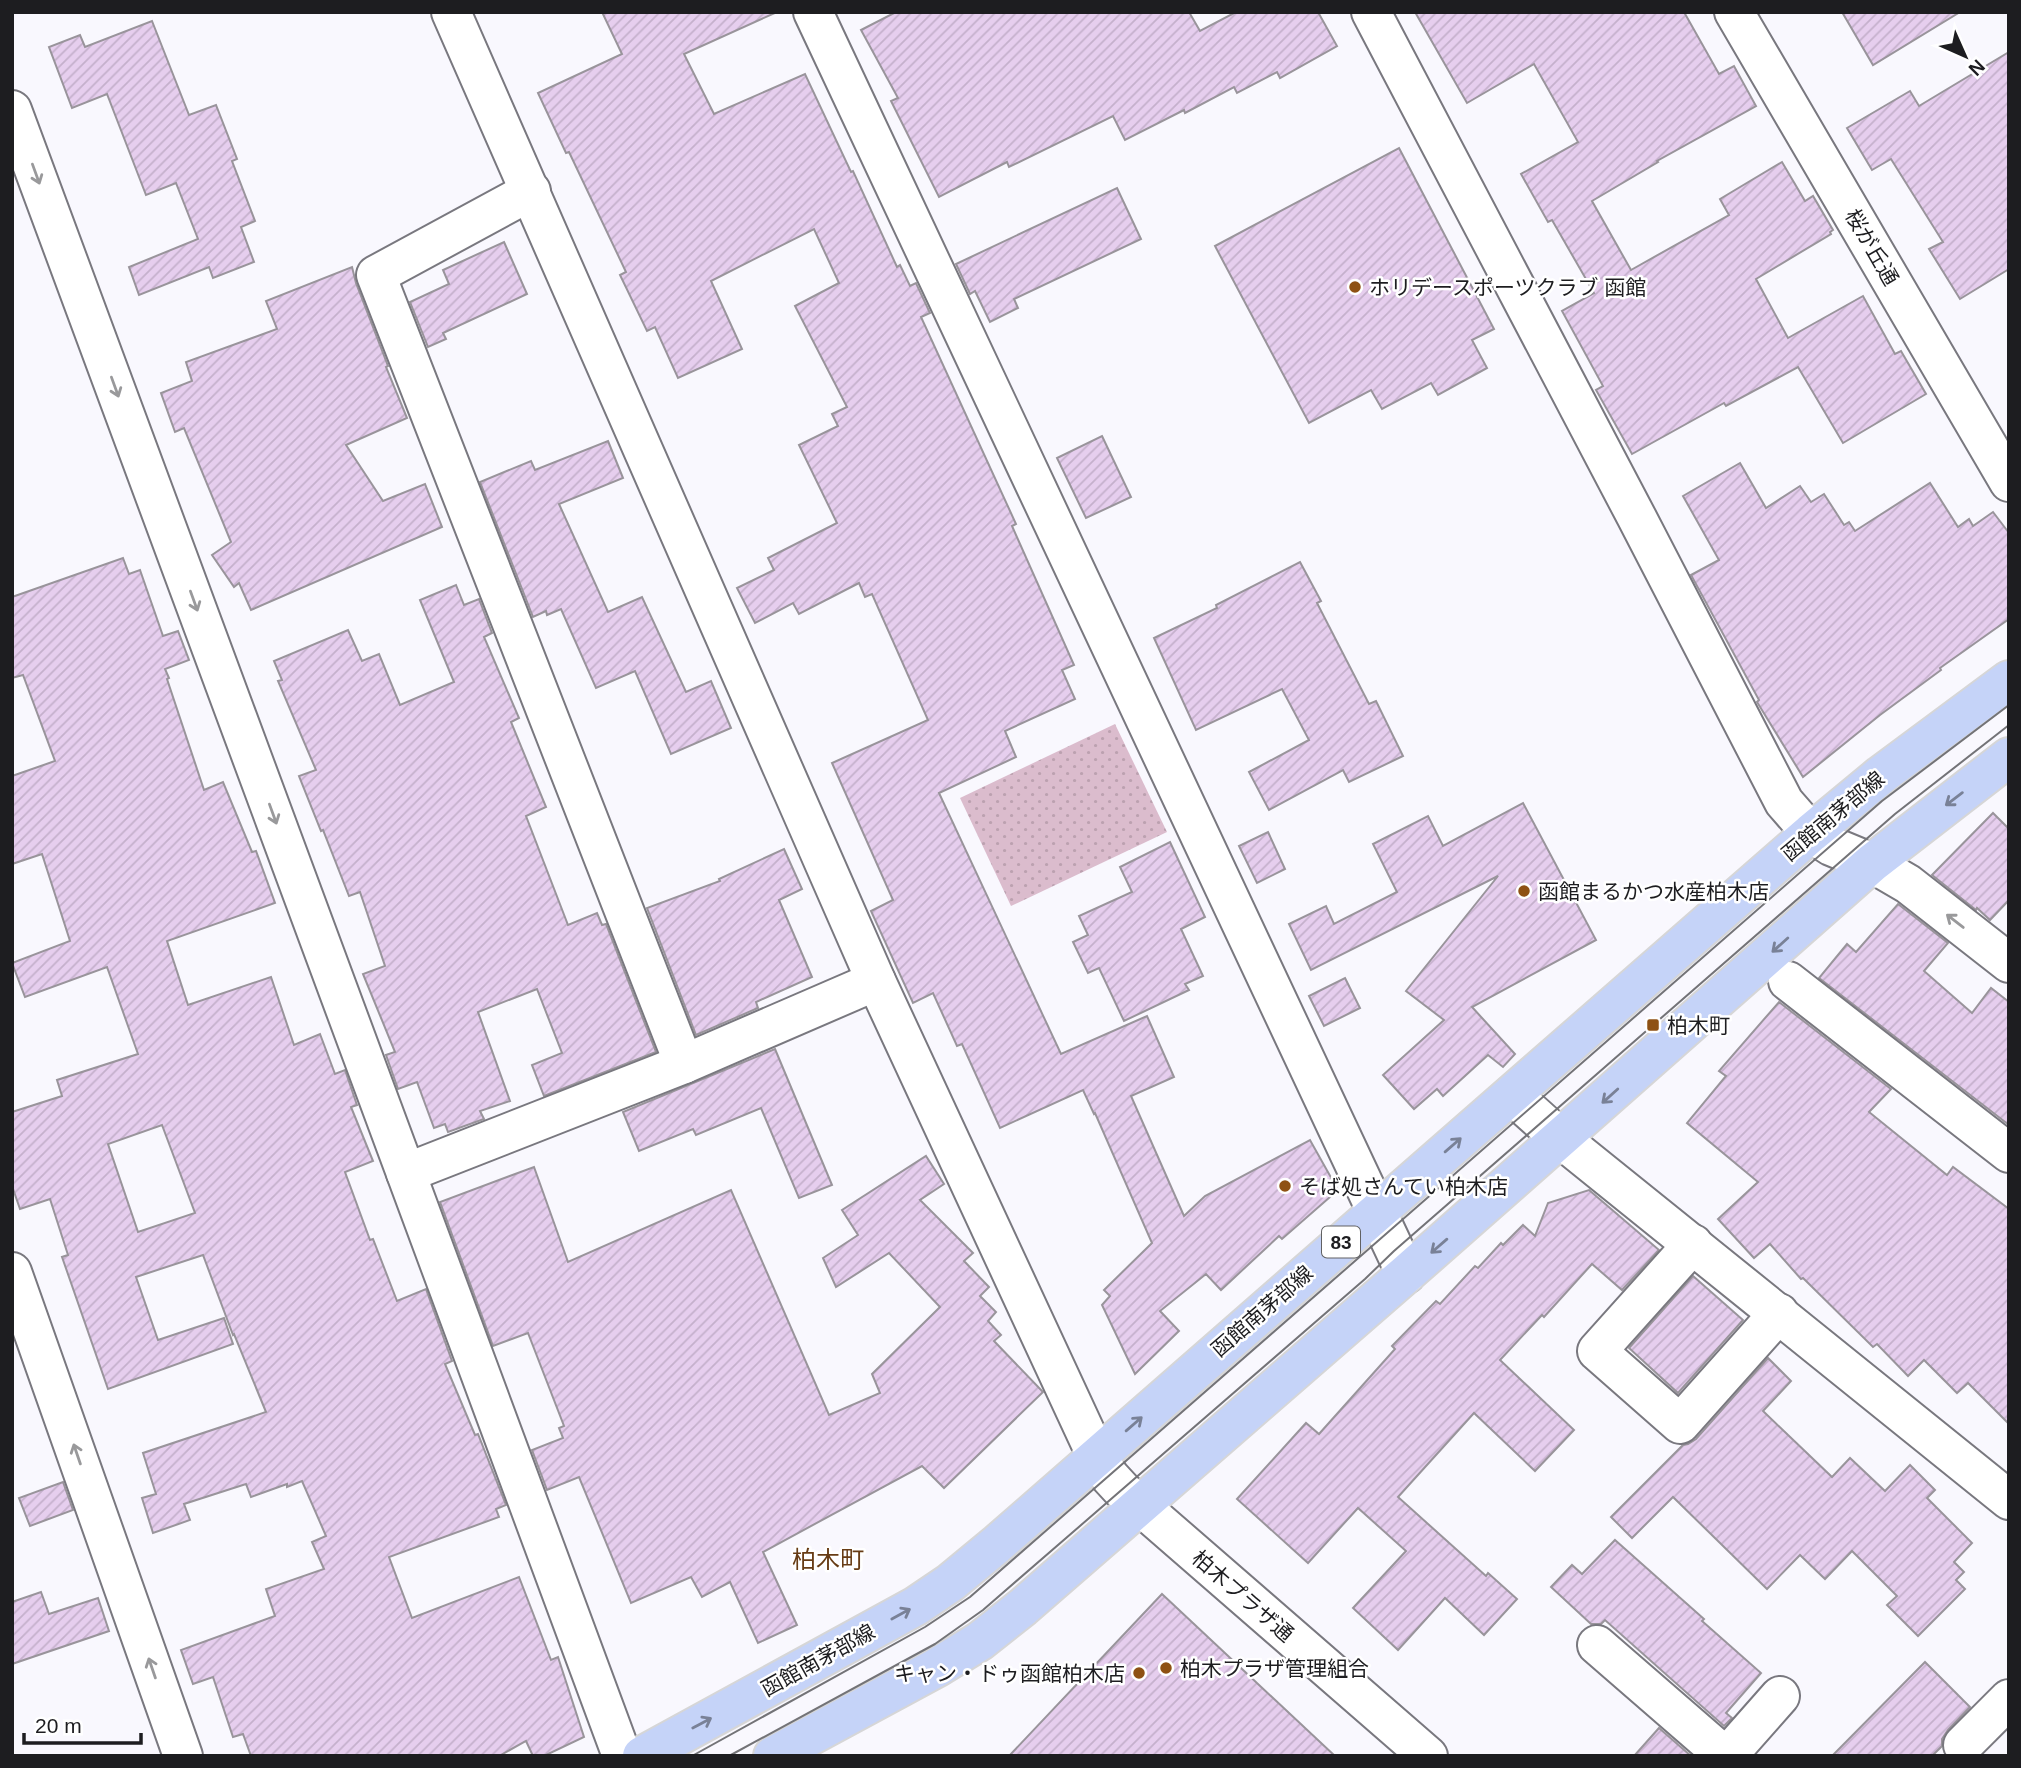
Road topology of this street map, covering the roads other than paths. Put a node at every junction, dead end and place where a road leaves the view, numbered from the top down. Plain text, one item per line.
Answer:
1 (452, 12) edge
2 (813, 12) edge
3 (1371, 12) edge
4 (1734, 12) edge
5 (12, 110) edge
6 (531, 191) junction
7 (2009, 482) edge
8 (2009, 680) edge
9 (2009, 758) edge
10 (1811, 833) junction
11 (1872, 863) junction
12 (2009, 963) edge
13 (876, 981) junction
14 (1788, 981) dead end
15 (684, 1064) junction
16 (1512, 1095) junction
17 (1561, 1139) junction
18 (2009, 1153) edge
19 (406, 1174) junction
20 (1376, 1211) junction
21 (1693, 1244) junction
22 (12, 1272) edge
23 (1406, 1274) junction
24 (1779, 1313) junction
25 (1097, 1457) junction
26 (2009, 1500) edge
27 (1139, 1506) junction
28 (1597, 1645) dead end
29 (1780, 1696) dead end
30 (2009, 1699) edge
31 (1963, 1745) dead end
32 (782, 1754) edge
33 (183, 1756) edge
34 (622, 1756) edge
35 (642, 1756) edge
36 (1428, 1756) edge
37 (1726, 1756) edge

1 - 6 street, 柏木プラザ通
2 - 20 street
3 - 10 street
4 - 7 street, 桜が丘通
5 -> 19 street
6 - 13 street, 柏木プラザ通
6 - 15 street
8 - 10 main road, 函館南茅部線 / 83
9 -> 11 main road
10 - 11 street
10 - 16 main road, 函館南茅部線 / 83
12 -> 11 street
11 -> 17 main road
13 - 15 street
13 - 25 street, 柏木プラザ通
14 - 18 street
15 - 19 street
16 - 17 street
20 -> 16 main road, 函館南茅部線 / 83
17 - 21 street
17 -> 23 main road
19 - 34 street
20 - 23 street
25 -> 20 main road, 函館南茅部線 / 83
21 - 24 street
21 - 24 street
33 -> 22 street
23 - 27 main road
24 - 26 street
25 - 27 street, 柏木プラザ通
35 -> 25 main road, 函館南茅部線 / 83
27 - 32 main road
27 - 36 street, 柏木プラザ通
28 - 37 street
29 - 37 street
30 - 31 street

